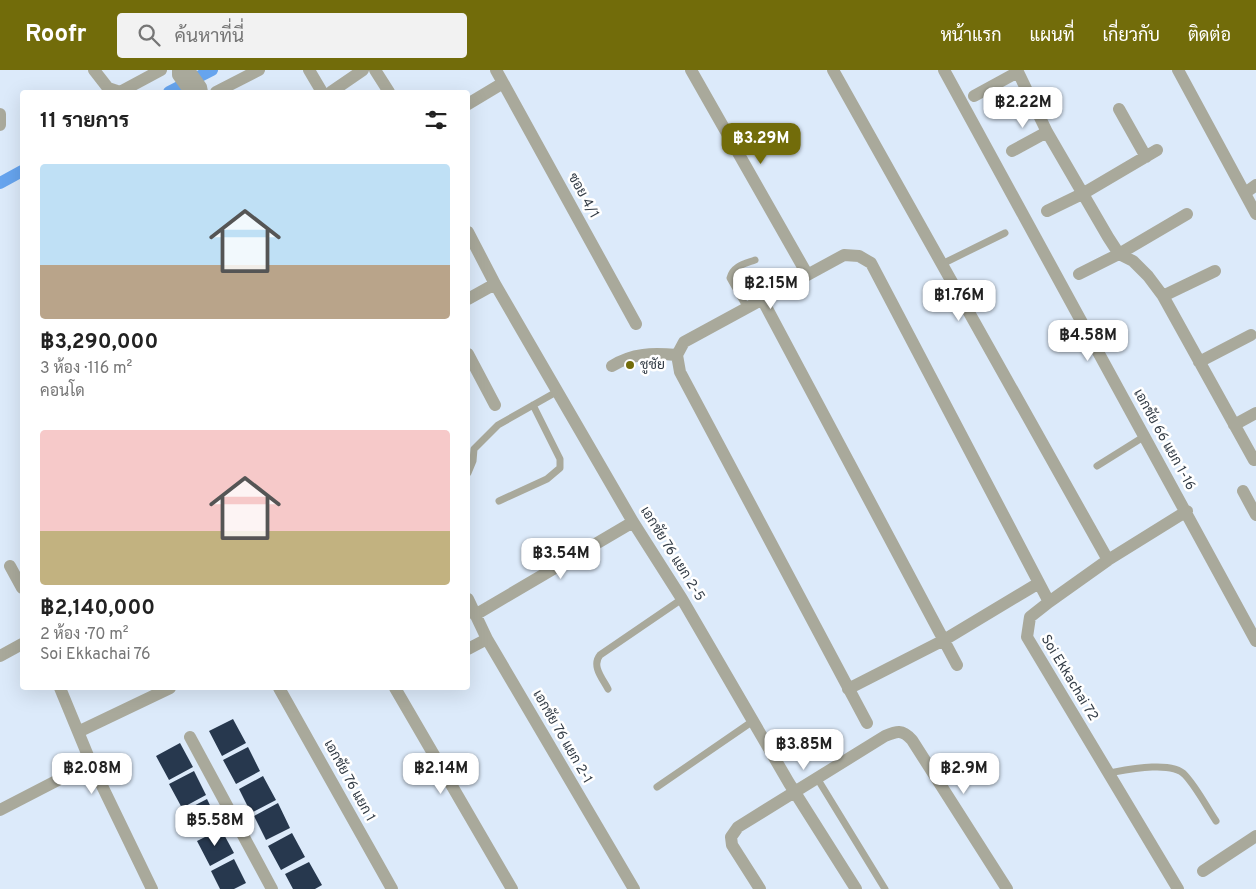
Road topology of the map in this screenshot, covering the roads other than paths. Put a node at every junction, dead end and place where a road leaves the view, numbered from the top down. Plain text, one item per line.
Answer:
1 (94, 70) edge
2 (161, 70) edge
3 (258, 70) edge
4 (309, 70) edge
5 (363, 70) edge
6 (375, 70) edge
7 (496, 70) edge
8 (691, 70) edge
9 (833, 70) edge
10 (944, 70) edge
11 (1178, 70) edge
12 (1017, 71) edge
13 (182, 72) edge
14 (503, 83) junction
15 (114, 90) edge
16 (124, 90) edge
17 (197, 90) edge
18 (220, 90) edge
19 (321, 90) edge
20 (334, 90) edge
21 (388, 90) edge
22 (974, 96) dead end
23 (470, 103) edge
24 (1119, 109) dead end
25 (0, 114) edge
26 (0, 125) edge
27 (1048, 132) junction
28 (1012, 151) dead end
29 (1256, 185) edge
30 (1084, 193) junction
31 (1245, 193) junction
32 (1046, 211) dead end
33 (1187, 214) dead end
34 (1256, 214) edge
35 (1005, 233) dead end
36 (470, 236) edge
37 (1119, 254) junction
38 (755, 260) dead end
39 (942, 264) junction
40 (1215, 271) dead end
41 (808, 274) junction
42 (1079, 274) dead end
43 (495, 284) junction
44 (1163, 296) junction
45 (470, 299) edge
46 (762, 299) junction
47 (747, 308) junction
48 (636, 324) dead end
49 (1250, 336) dead end
50 (677, 355) junction
51 (470, 358) edge
52 (1199, 362) junction
53 (612, 366) dead end
54 (559, 391) junction
55 (495, 405) dead end
56 (533, 406) junction
57 (1256, 413) edge
58 (1234, 425) junction
59 (1144, 436) junction
60 (1254, 460) dead end
61 (1097, 466) dead end
62 (470, 468) edge
63 (1243, 491) dead end
64 (499, 500) dead end
65 (1186, 512) junction
66 (1256, 515) edge
67 (633, 522) junction
68 (1108, 560) junction
69 (10, 566) dead end
70 (1039, 583) junction
71 (20, 584) edge
72 (682, 599) junction
73 (1049, 602) junction
74 (470, 603) edge
75 (475, 614) junction
76 (487, 639) junction
77 (944, 640) junction
78 (1256, 641) edge
79 (20, 645) edge
80 (470, 648) edge
81 (0, 656) edge
82 (957, 665) dead end
83 (608, 689) dead end
84 (848, 689) junction
85 (61, 690) edge
86 (166, 690) edge
87 (280, 690) edge
88 (396, 690) edge
89 (753, 721) junction
90 (867, 723) dead end
91 (80, 731) junction
92 (190, 737) dead end
93 (91, 763) junction
94 (1108, 773) junction
95 (817, 778) junction
96 (657, 787) dead end
97 (795, 792) junction
98 (0, 810) edge
99 (1216, 821) dead end
100 (1256, 836) edge
101 (1203, 871) dead end
102 (152, 889) edge
103 (272, 889) edge
104 (392, 889) edge
105 (512, 889) edge
106 (634, 889) edge
107 (760, 889) edge
108 (856, 889) edge
109 (885, 889) edge
110 (1007, 889) edge
111 (1178, 889) edge

1 - 15 street
2 - 16 street
3 - 18 street
4 - 19 street
5 - 20 street
6 - 21 street
7 - 14 street, ซอย 4/1
8 - 41 street
9 - 39 street
10 - 59 street, เอกชัย 66 แยก 1-16
11 - 31 street
12 - 22 street
12 - 27 street
13 - 17 street
14 - 23 street
14 - 48 street, ซอย 4/1
24 - 30 street
25 - 26 street
27 - 28 street
27 - 30 street
29 - 31 street
30 - 32 street
30 - 37 street
31 - 34 street
33 - 37 street
35 - 39 lane
36 - 43 street, เอกชัย 76 แยก 2-5
37 - 42 street
37 - 44 street
38 - 47 lane
39 - 68 street
40 - 44 street
41 - 46 street
41 - 70 street
43 - 45 street
43 - 54 street, เอกชัย 76 แยก 2-5
44 - 52 street
46 - 47 street
46 - 77 street
47 - 50 street
49 - 52 street
50 - 53 street
50 - 84 street
51 - 55 street
52 - 58 street
54 - 56 lane
54 - 67 street, เอกชัย 76 แยก 2-5
56 - 62 lane
56 - 64 lane
57 - 58 street
58 - 60 street
59 - 61 lane
59 - 65 street, เอกชัย 66 แยก 1-16
63 - 66 street
65 - 68 street, Soi Ekkachai 72
65 - 78 street, เอกชัย 66 แยก 1-16
67 - 72 street, เอกชัย 76 แยก 2-5
67 - 75 street
68 - 73 street, Soi Ekkachai 72
69 - 71 street
70 - 73 street
70 - 77 street
72 - 83 lane
72 - 89 street, เอกชัย 76 แยก 2-5
73 - 94 street, Soi Ekkachai 72
74 - 75 street, เอกชัย 76 แยก 2-1
75 - 76 street, เอกชัย 76 แยก 2-1
76 - 80 street
76 - 106 street, เอกชัย 76 แยก 2-1
77 - 82 street
77 - 84 street
79 - 81 street
84 - 90 street
85 - 91 street
86 - 91 street
87 - 104 street, เอกชัย 76 แยก 1
88 - 105 street
89 - 96 lane
89 - 97 street, เอกชัย 76 แยก 2-5
91 - 93 street
92 - 103 street
93 - 98 street
93 - 102 street
94 - 99 lane
94 - 111 street, Soi Ekkachai 72
95 - 97 street
95 - 109 lane
95 - 110 street
97 - 107 street
97 - 108 street, เอกชัย 76 แยก 2-5
100 - 101 street

